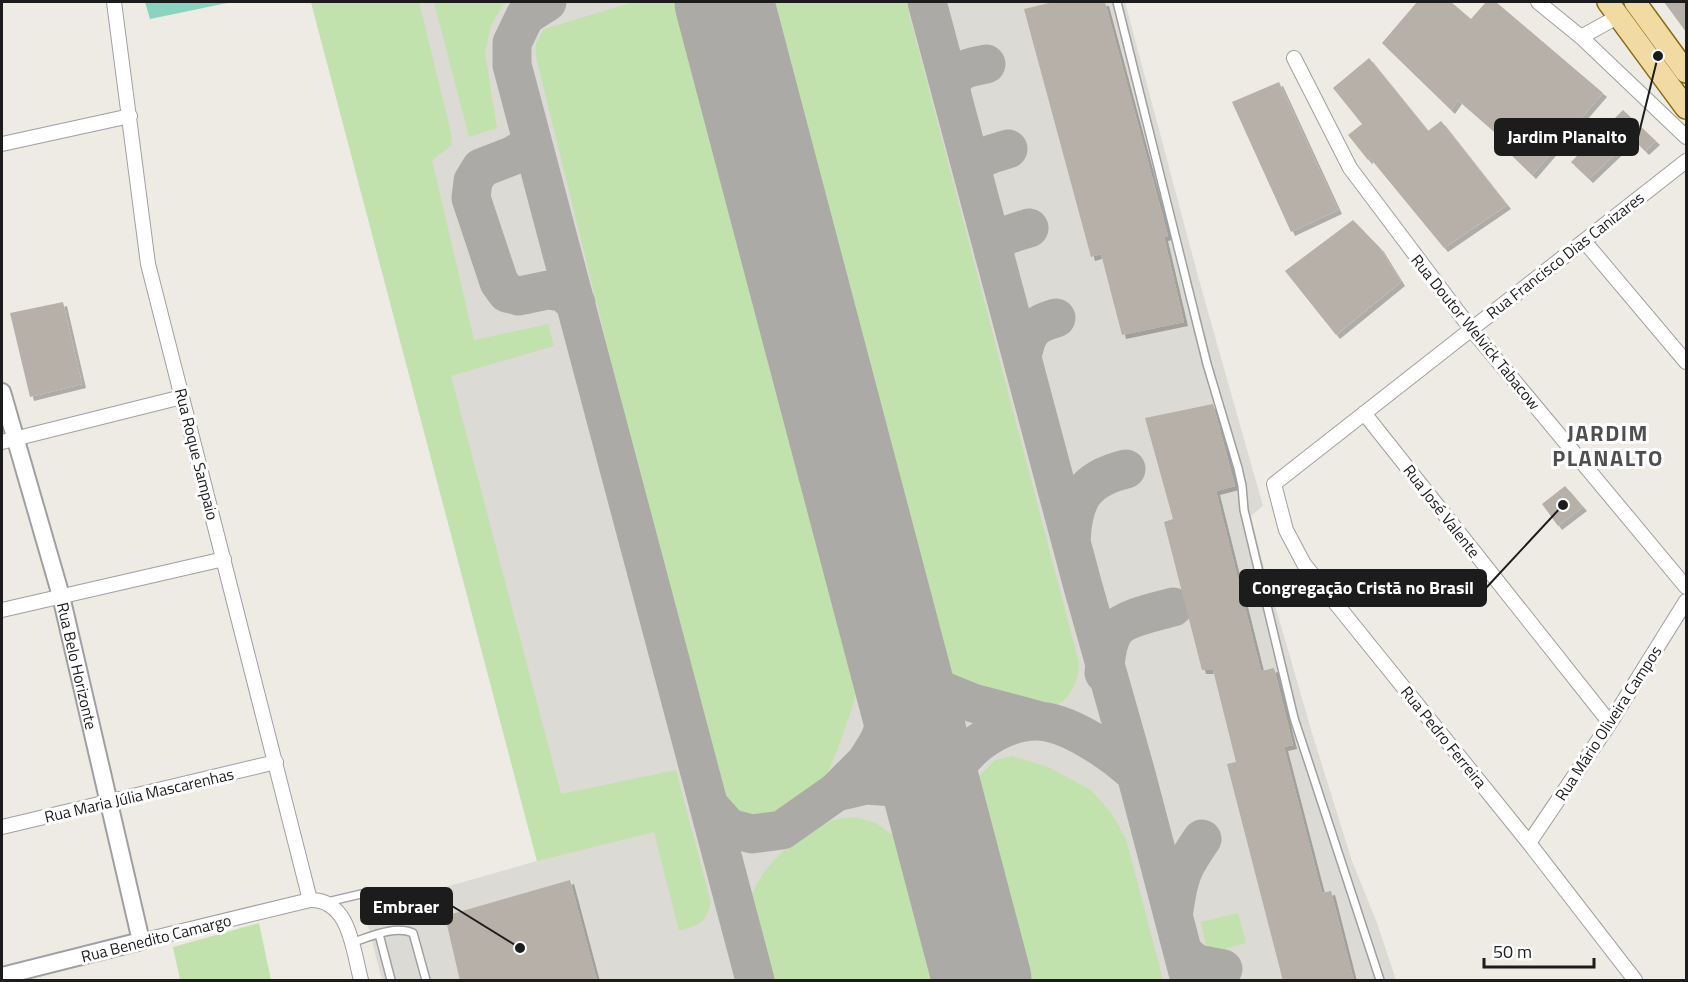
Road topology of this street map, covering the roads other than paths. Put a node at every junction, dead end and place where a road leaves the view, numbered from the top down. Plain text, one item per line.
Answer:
1 (114, 2) edge
2 (1117, 2) edge
3 (1538, 2) edge
4 (1635, 2) edge
5 (1617, 5) edge
6 (1581, 37) junction
7 (1294, 58) dead end
8 (1686, 72) edge
9 (1686, 80) edge
10 (1686, 103) edge
11 (1686, 108) edge
12 (130, 116) junction
13 (1686, 137) edge
14 (2, 144) edge
15 (1686, 161) edge
16 (1584, 241) junction
17 (1471, 329) junction
18 (1686, 362) edge
19 (2, 392) edge
20 (182, 397) junction
21 (1364, 412) junction
22 (8, 440) edge
23 (1274, 484) joint
24 (224, 559) junction
25 (1686, 587) edge
26 (61, 596) junction
27 (1686, 601) edge
28 (2, 610) edge
29 (1610, 723) junction
30 (276, 762) junction
31 (109, 802) junction
32 (2, 827) edge
33 (1529, 843) junction
34 (361, 894) dead end
35 (310, 900) junction
36 (327, 902) junction
37 (379, 934) junction
38 (141, 940) junction
39 (351, 943) junction
40 (2, 976) edge
41 (361, 981) edge
42 (391, 981) edge
43 (426, 981) edge
44 (1380, 981) edge
45 (1635, 981) edge

1 - 12 street, Rua Roque Sampaio
2 - 44 lane
3 - 6 street
4 - 8 main road
5 - 6 street
5 - 9 lane
5 - 10 lane
5 - 11 main road
6 - 13 street
7 - 17 street, Rua Doutor Welvick Tabacow
12 - 14 street
12 - 20 street, Rua Roque Sampaio
15 - 16 street, Rua Francisco Dias Canizares
16 - 17 street, Rua Francisco Dias Canizares
16 - 18 street
17 - 21 street, Rua Francisco Dias Canizares
17 - 25 street, Rua Doutor Welvick Tabacow
19 - 22 street, Rua Belo Horizonte
20 - 22 street
20 - 24 street, Rua Roque Sampaio
21 - 23 street, Rua Francisco Dias Canizares
21 - 29 street, Rua José Valente
22 - 26 street, Rua Belo Horizonte
23 - 33 street, Rua Pedro Ferreira
24 - 26 street
24 - 30 street, Rua Roque Sampaio
26 - 28 street
26 - 31 street, Rua Belo Horizonte
27 - 29 street, Rua Mário Oliveira Campos
29 - 33 street, Rua Mário Oliveira Campos
30 - 31 street, Rua Maria Júlia Mascarenhas
30 - 35 street, Rua Roque Sampaio
31 - 32 street, Rua Maria Júlia Mascarenhas
31 - 38 street, Rua Belo Horizonte
33 - 45 street, Rua Pedro Ferreira
34 - 36 lane
35 - 36 street
35 - 38 street, Rua Benedito Camargo
36 - 39 street
37 - 39 lane
37 - 42 lane
37 - 43 lane
38 - 40 street, Rua Benedito Camargo
39 - 41 street

